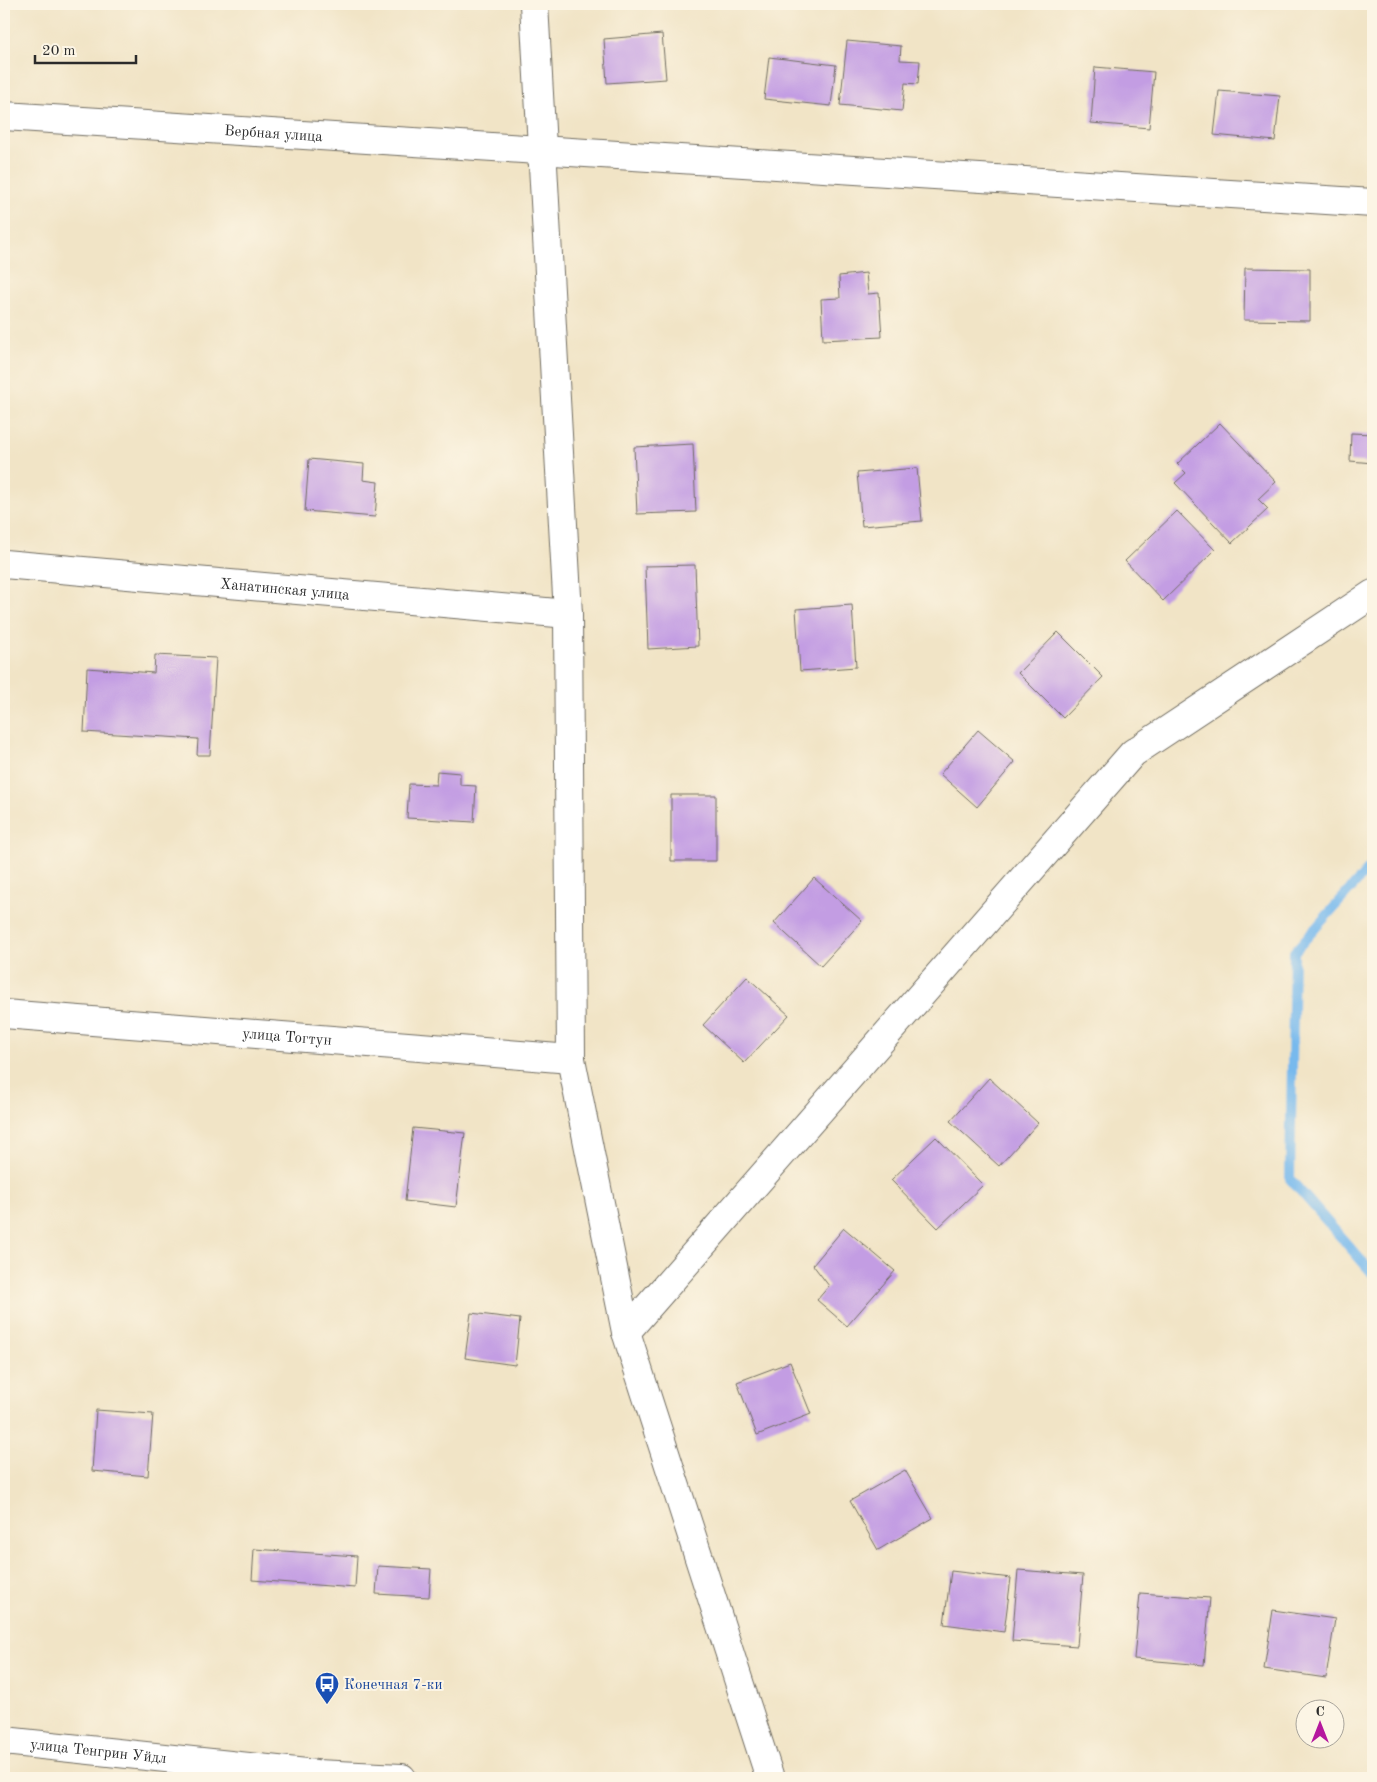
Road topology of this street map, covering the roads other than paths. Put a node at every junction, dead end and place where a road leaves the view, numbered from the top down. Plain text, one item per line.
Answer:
1 (534, 4) edge
2 (4, 116) edge
3 (542, 151) junction
4 (1373, 203) edge
5 (4, 564) edge
6 (1371, 601) edge
7 (568, 614) junction
8 (4, 1014) edge
9 (570, 1059) junction
10 (626, 1332) junction
11 (4, 1741) edge
12 (316, 1776) edge
13 (402, 1778) edge
14 (770, 1778) edge

1 - 3 street
2 - 3 street, Вербная улица
3 - 4 street, Вербная улица
3 - 7 street
5 - 7 street, Ханатинская улица
6 - 10 street
7 - 9 street
8 - 9 street, улица Тогтун
9 - 10 street
10 - 14 street
11 - 12 street, улица Тенгрин Уйдл
12 - 13 street, улица Тенгрин Уйдл

